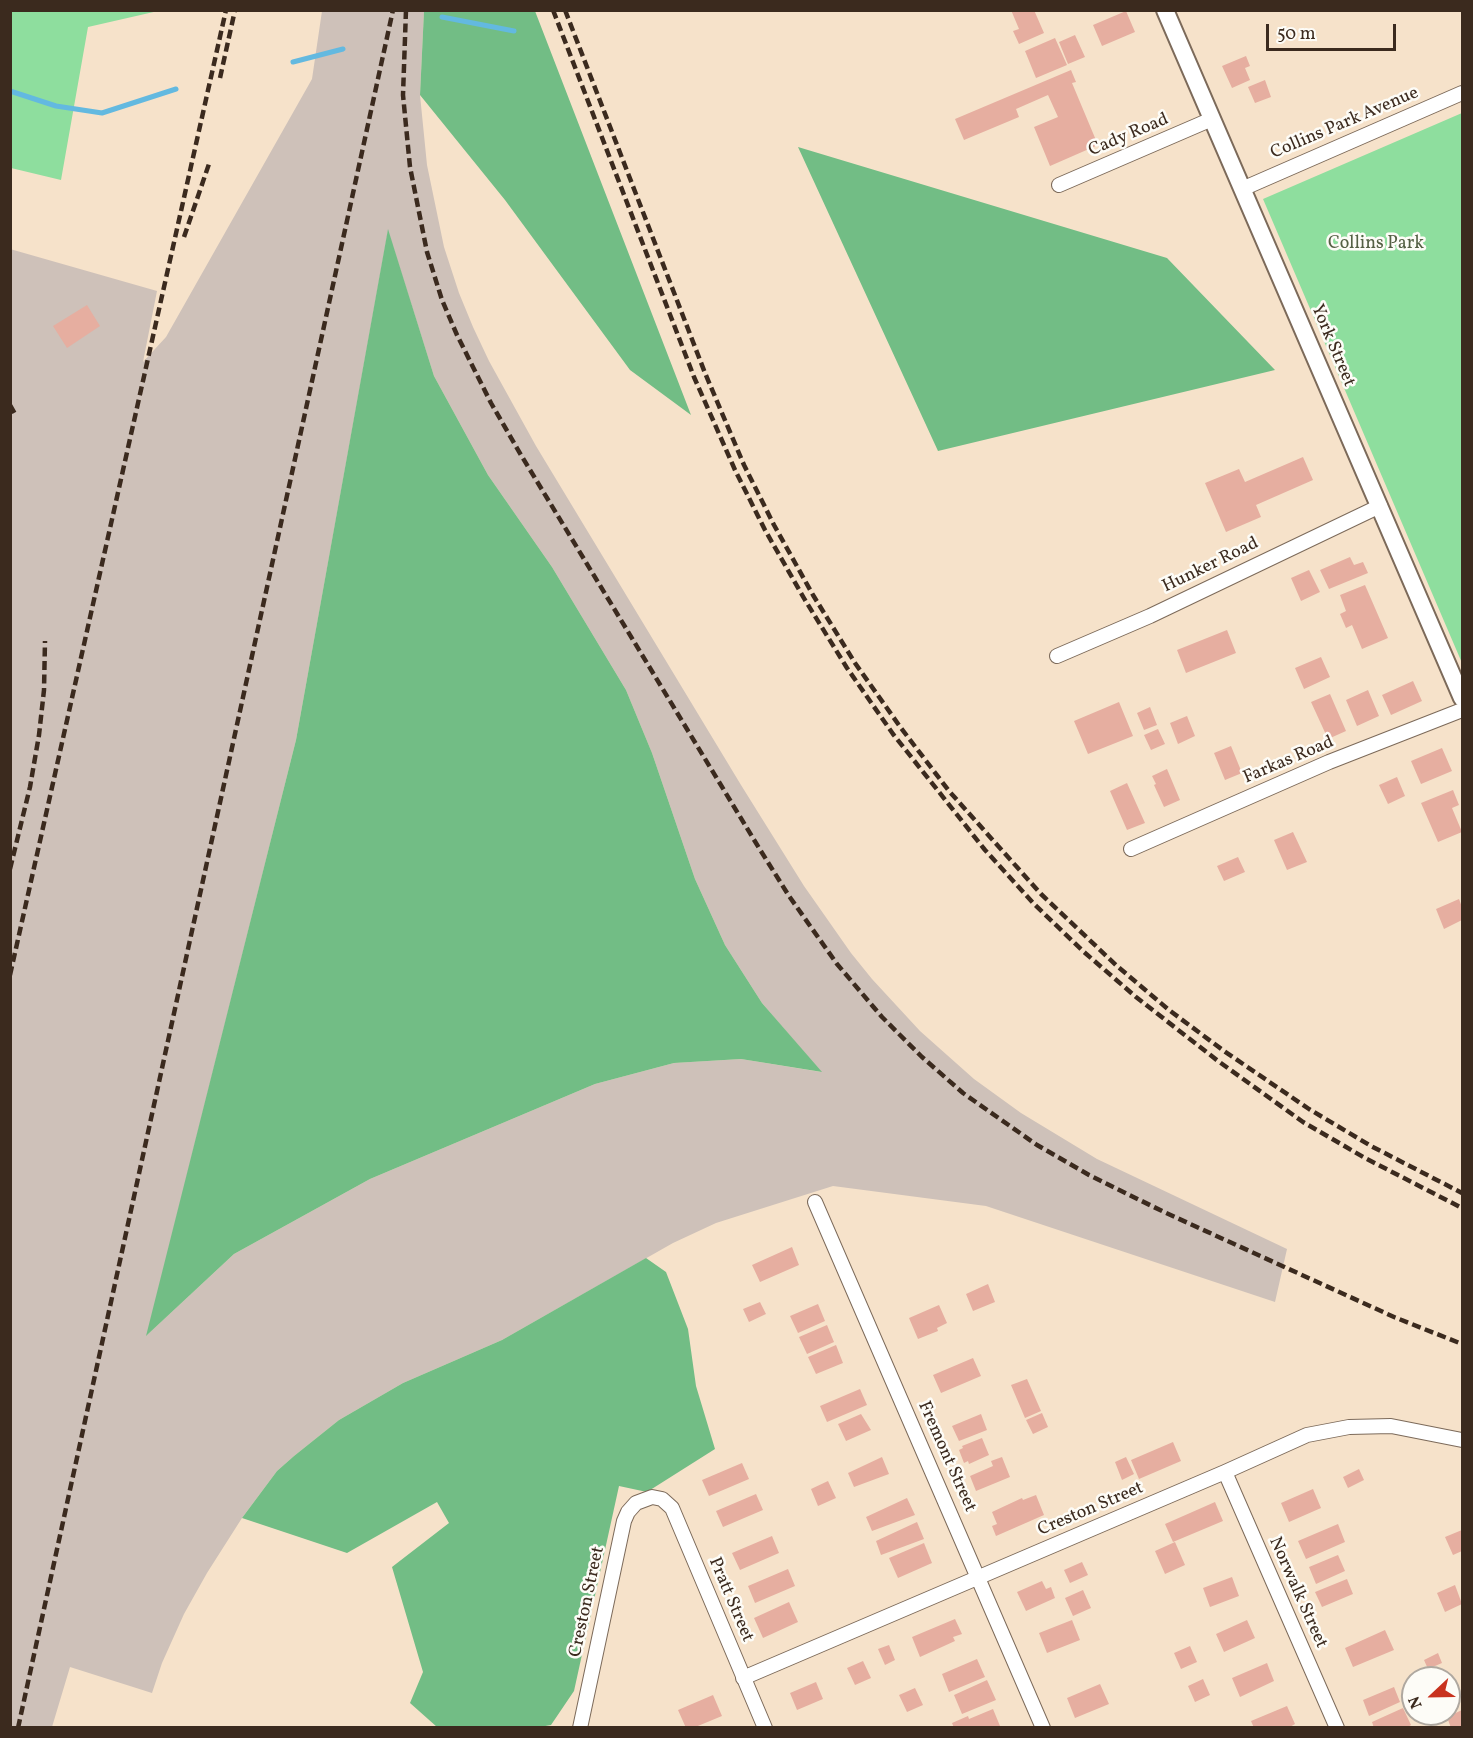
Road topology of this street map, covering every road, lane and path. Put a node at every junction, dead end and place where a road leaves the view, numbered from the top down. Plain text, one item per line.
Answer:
1 (1165, 10) edge
2 (1462, 93) edge
3 (1212, 119) junction
4 (1059, 185) dead end
5 (1242, 189) junction
6 (1380, 506) junction
7 (1057, 656) dead end
8 (1462, 698) edge
9 (1462, 710) edge
10 (1131, 849) dead end
11 (815, 1202) dead end
12 (1462, 1440) edge
13 (1225, 1473) junction
14 (652, 1497) joint
15 (978, 1578) junction
16 (743, 1678) junction
17 (579, 1728) edge
18 (765, 1728) edge
19 (1043, 1728) edge
20 (1336, 1728) edge

1 - 3 street, York Street
2 - 5 street, Collins Park Avenue
3 - 4 street, Cady Road
3 - 5 street, York Street
5 - 6 street, York Street
6 - 7 street, Hunker Road
6 - 8 street, York Street
9 - 10 street, Farkas Road
11 - 15 street, Fremont Street
12 - 13 street, Creston Street
13 - 15 street, Creston Street
13 - 20 street, Norwalk Street
14 - 16 street, Pratt Street
14 - 17 street, Creston Street
15 - 16 street, Creston Street
15 - 19 street, Fremont Street
16 - 18 street, Pratt Street

